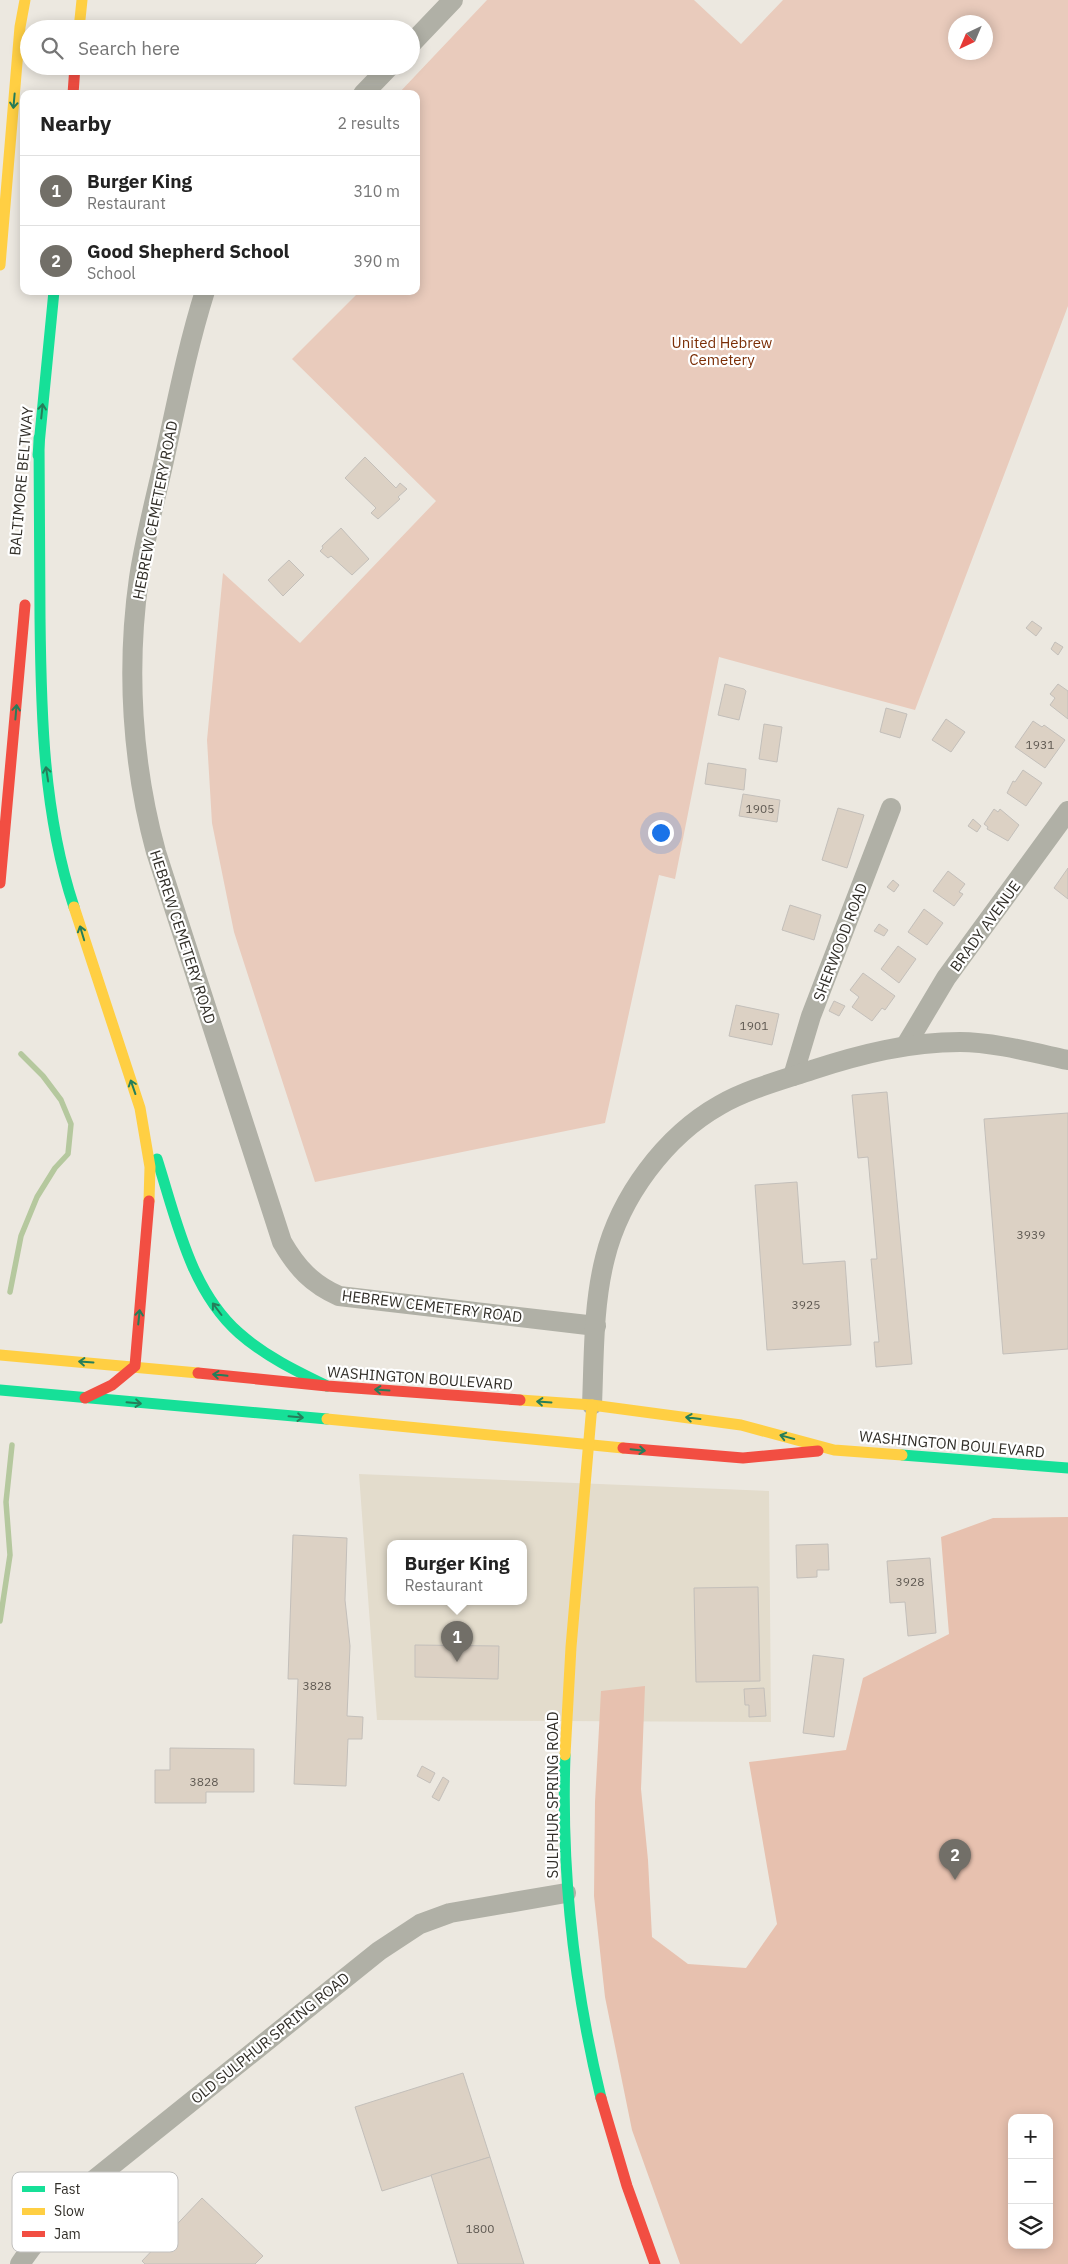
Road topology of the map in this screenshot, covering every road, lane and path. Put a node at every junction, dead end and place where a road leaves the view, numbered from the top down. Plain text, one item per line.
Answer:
1 (25, 0) edge
2 (82, 0) edge
3 (453, 0) edge
4 (21, 20) edge
5 (80, 20) edge
6 (20, 28) edge
7 (420, 35) edge
8 (75, 75) edge
9 (382, 75) edge
10 (73, 90) edge
11 (368, 90) edge
12 (0, 265) edge
13 (54, 295) edge
14 (204, 295) edge
15 (39, 438) junction
16 (28, 567) dead end
17 (26, 596) dead end
18 (891, 808) dead end
19 (1068, 811) edge
20 (0, 883) edge
21 (906, 1045) junction
22 (1068, 1060) edge
23 (793, 1076) junction
24 (140, 1108) junction
25 (596, 1326) junction
26 (0, 1355) edge
27 (134, 1366) junction
28 (327, 1386) junction
29 (0, 1390) edge
30 (85, 1398) junction
31 (592, 1405) junction
32 (589, 1445) junction
33 (834, 1450) junction
34 (1068, 1468) edge
35 (566, 1893) junction
36 (104, 2172) edge
37 (28, 2252) edge
38 (20, 2264) edge
39 (655, 2264) edge

1 -> 4 main road
2 - 5 main road
3 - 7 street
6 -> 12 main road
8 - 10 main road
9 - 11 street
15 -> 13 main road, BALTIMORE BELTWAY
14 - 25 street, HEBREW CEMETERY ROAD
15 - 16 main road, BALTIMORE BELTWAY
24 -> 15 main road
20 -> 17 main road
18 - 23 street, SHERWOOD ROAD
19 - 21 street, BRADY AVENUE
21 - 22 street
21 - 23 street
23 - 25 street
27 -> 24 main road
28 -> 24 main road
25 - 31 street
27 -> 26 main road, WASHINGTON BOULEVARD
28 -> 27 main road, WASHINGTON BOULEVARD
27 - 30 main road
31 -> 28 main road, WASHINGTON BOULEVARD
29 - 30 main road, WASHINGTON BOULEVARD
30 -> 32 main road, WASHINGTON BOULEVARD
31 - 32 main road, SULPHUR SPRING ROAD
33 -> 31 main road, WASHINGTON BOULEVARD
32 -> 33 main road, WASHINGTON BOULEVARD
32 - 35 main road, SULPHUR SPRING ROAD
33 - 34 main road, WASHINGTON BOULEVARD
35 - 36 street, OLD SULPHUR SPRING ROAD
35 - 39 main road, SULPHUR SPRING ROAD
37 - 38 street, OLD SULPHUR SPRING ROAD

